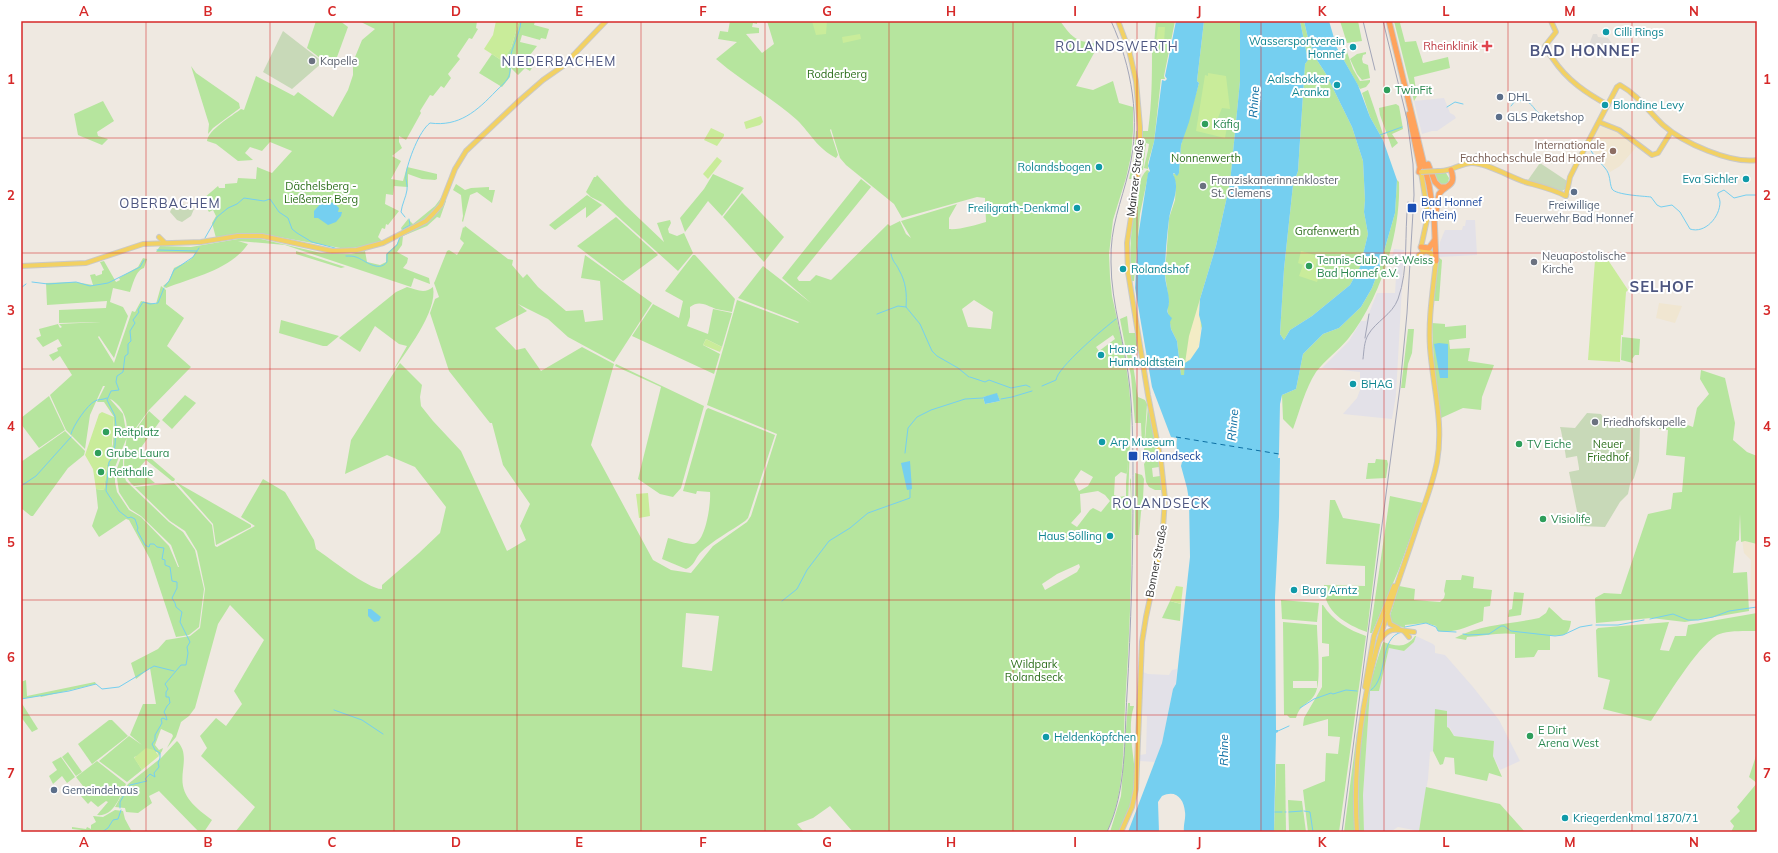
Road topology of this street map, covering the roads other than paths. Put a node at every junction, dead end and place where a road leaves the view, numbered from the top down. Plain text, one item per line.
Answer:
1 (606, 21) edge
2 (1118, 21) edge
3 (1391, 21) edge
4 (1551, 21) edge
5 (1402, 72) junction
6 (1608, 105) junction
7 (1599, 122) junction
8 (1672, 132) junction
9 (1477, 156) dead end
10 (1757, 160) edge
11 (1428, 164) junction
12 (1483, 165) junction
13 (1420, 172) junction
14 (1449, 172) junction
15 (1568, 189) junction
16 (1560, 193) junction
17 (1429, 198) junction
18 (1436, 217) junction
19 (159, 237) dead end
20 (166, 243) junction
21 (1421, 247) junction
22 (1426, 251) junction
23 (1419, 255) dead end
24 (1436, 261) junction
25 (21, 266) edge
26 (1435, 271) junction
27 (1134, 313) joint
28 (1400, 577) junction
29 (1388, 612) junction
30 (1404, 630) junction
31 (1409, 636) dead end
32 (1378, 643) junction
33 (1364, 704) junction
34 (1121, 832) edge
35 (1357, 832) edge

1 - 20 main road
2 - 27 main road, Mainzer Straße
3 - 5 highway
3 - 11 highway
4 - 6 main road
5 - 13 highway
5 - 17 highway
6 - 7 main road
6 - 8 main road
7 - 8 main road
7 - 15 main road
8 - 10 main road
9 - 12 main road
11 - 14 highway
11 - 18 highway
12 - 14 main road
12 - 16 main road
13 - 14 main road, bridge
13 - 17 main road
14 - 18 highway
15 - 16 main road
15 - 16 main road
17 - 21 main road
17 - 21 highway
17 - 24 highway
18 - 24 highway
19 - 20 main road
20 - 25 main road
21 - 22 main road
22 - 23 main road
22 - 26 main road
24 - 26 main road
26 - 28 main road
27 - 34 main road, Bonner Straße
28 - 29 main road
28 - 33 main road
29 - 30 main road
29 - 32 main road
30 - 31 main road
30 - 32 main road
32 - 33 main road
33 - 35 main road

